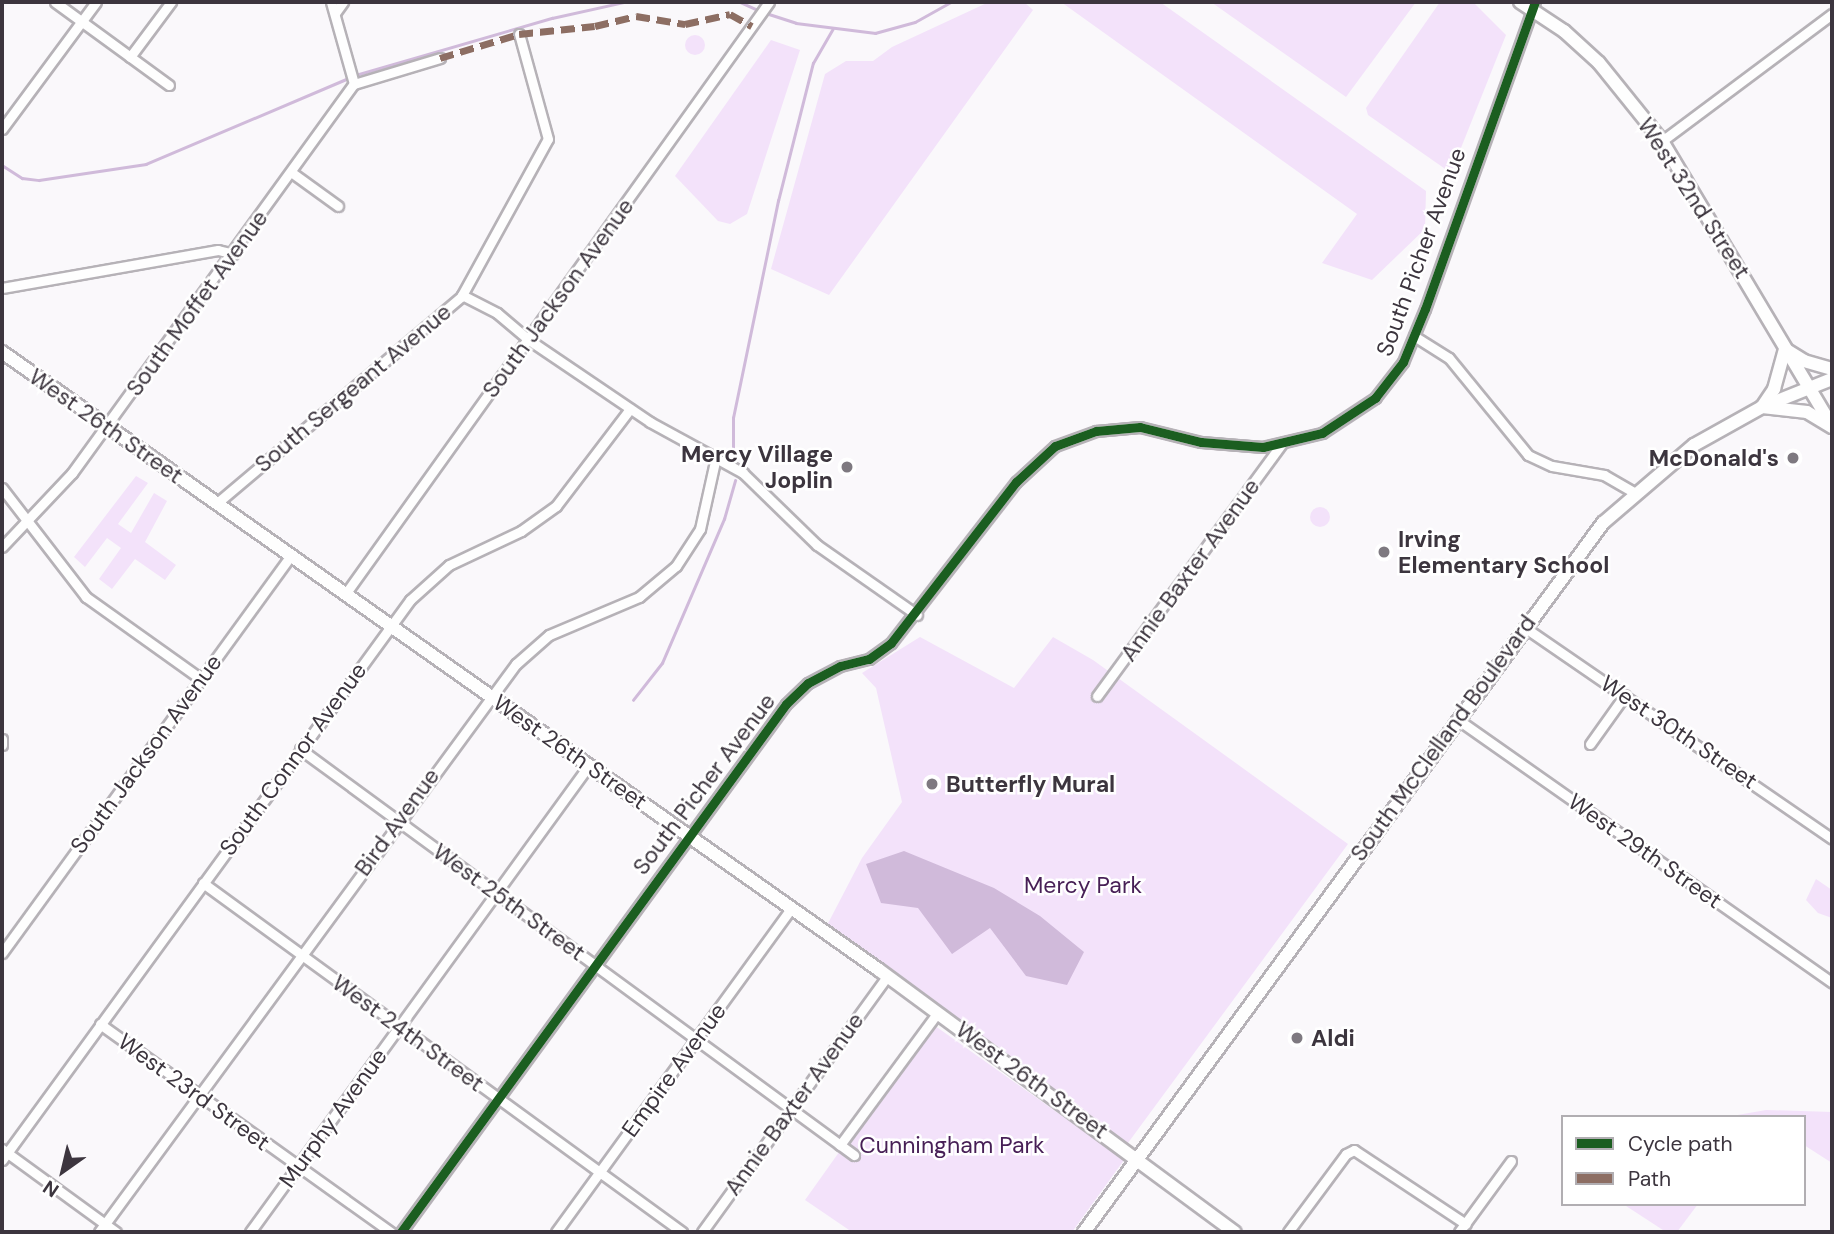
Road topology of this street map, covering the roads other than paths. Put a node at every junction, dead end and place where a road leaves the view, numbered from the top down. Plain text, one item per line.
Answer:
1 (55, 2) edge
2 (96, 2) edge
3 (171, 2) edge
4 (331, 2) edge
5 (343, 2) edge
6 (769, 2) edge
7 (1529, 4) edge
8 (335, 13) junction
9 (1832, 14) edge
10 (81, 21) junction
11 (519, 34) dead end
12 (130, 57) junction
13 (440, 58) dead end
14 (354, 84) junction
15 (169, 85) dead end
16 (2, 129) edge
17 (1662, 141) junction
18 (291, 172) junction
19 (338, 206) dead end
20 (234, 254) junction
21 (2, 288) edge
22 (462, 295) junction
23 (1414, 336) junction
24 (529, 340) junction
25 (1785, 349) junction
26 (2, 352) edge
27 (1832, 369) edge
28 (1832, 379) edge
29 (1810, 387) junction
30 (1762, 407) junction
31 (630, 409) junction
32 (1832, 426) edge
33 (106, 427) junction
34 (1282, 443) junction
35 (716, 457) junction
36 (2, 488) edge
37 (1634, 492) junction
38 (217, 503) junction
39 (27, 521) junction
40 (2, 547) edge
41 (291, 555) junction
42 (345, 593) junction
43 (917, 615) junction
44 (391, 625) junction
45 (1524, 627) junction
46 (201, 679) junction
47 (489, 695) junction
48 (1625, 695) junction
49 (1097, 696) dead end
50 (1457, 719) junction
51 (1590, 744) dead end
52 (300, 749) junction
53 (589, 765) junction
54 (398, 821) junction
55 (689, 836) junction
56 (1832, 839) edge
57 (203, 883) junction
58 (496, 893) junction
59 (792, 908) junction
60 (2, 953) edge
61 (301, 955) junction
62 (595, 965) junction
63 (887, 976) junction
64 (1832, 983) edge
65 (937, 1012) junction
66 (100, 1024) junction
67 (399, 1027) junction
68 (696, 1039) junction
69 (199, 1096) junction
70 (498, 1098) junction
71 (791, 1109) junction
72 (840, 1145) junction
73 (3, 1154) edge
74 (854, 1155) dead end
75 (1139, 1157) junction
76 (1511, 1161) dead end
77 (298, 1167) junction
78 (599, 1172) junction
79 (1465, 1224) junction
80 (102, 1228) edge
81 (116, 1232) edge
82 (250, 1232) edge
83 (391, 1232) edge
84 (401, 1232) edge
85 (556, 1232) edge
86 (682, 1232) edge
87 (702, 1232) edge
88 (1084, 1232) edge
89 (1236, 1232) edge
90 (1288, 1232) edge
91 (1459, 1232) edge

1 - 10 street
2 - 10 street
3 - 12 street
4 - 8 street
5 - 8 street
6 - 24 street, South Jackson Avenue
7 - 17 main road, West 32nd Street
7 - 23 street, South Picher Avenue
8 - 14 street
9 - 17 street
10 - 12 street
10 - 16 street
11 - 22 street, South Sergeant Avenue
12 - 15 street
13 - 14 street
14 - 18 street, South Moffet Avenue
17 - 25 main road, West 32nd Street
18 - 19 street
18 - 20 street, South Moffet Avenue
20 - 21 street
20 - 33 street, South Moffet Avenue
22 - 24 street
22 - 38 street, South Sergeant Avenue
23 - 34 street, South Picher Avenue
23 - 37 street
24 - 31 street
24 - 42 street, South Jackson Avenue
25 - 27 main road
25 - 29 main road, West 32nd Street
25 - 30 main road
26 - 33 main road, West 26th Street
28 - 29 main road, South McClelland Boulevard
29 - 30 main road, South McClelland Boulevard
29 - 32 main road, West 32nd Street
30 - 32 main road
30 - 37 main road, South McClelland Boulevard
31 - 35 street
31 - 44 street, South Connor Avenue
33 - 38 main road, West 26th Street
33 - 39 street, South Moffet Avenue
34 - 43 street, South Picher Avenue
34 - 49 street, Annie Baxter Avenue
35 - 43 street
35 - 47 street, Bird Avenue
36 - 39 street
37 - 45 main road, South McClelland Boulevard
38 - 41 main road, West 26th Street
39 - 40 street, South Moffet Avenue
39 - 46 street
41 - 42 main road, West 26th Street
41 - 46 street, South Jackson Avenue
42 - 44 main road, West 26th Street
43 - 55 street, South Picher Avenue
44 - 47 main road, West 26th Street
44 - 52 street, South Connor Avenue
45 - 48 street, West 30th Street
45 - 50 main road, South McClelland Boulevard
46 - 60 street, South Jackson Avenue
47 - 53 main road, West 26th Street
47 - 54 street, Bird Avenue
48 - 51 street
48 - 56 street, West 30th Street
50 - 64 street, West 29th Street
50 - 75 main road, South McClelland Boulevard
52 - 54 street, West 25th Street
52 - 57 street, South Connor Avenue
53 - 55 main road, West 26th Street
53 - 58 street, Murphy Avenue
54 - 58 street, West 25th Street
54 - 61 street, Bird Avenue
55 - 59 main road, West 26th Street
55 - 62 street, South Picher Avenue
57 - 61 street, West 24th Street
57 - 66 street, South Connor Avenue
58 - 62 street, West 25th Street
58 - 67 street, Murphy Avenue
59 - 63 main road, West 26th Street
59 - 68 street, Empire Avenue
61 - 67 street, West 24th Street
61 - 69 street, Bird Avenue
62 - 68 street, West 25th Street
62 - 70 street, South Picher Avenue
63 - 65 main road, West 26th Street
63 - 71 street, Annie Baxter Avenue
65 - 72 street
65 - 75 main road, West 26th Street
66 - 69 street, West 23rd Street
66 - 73 street, South Connor Avenue
67 - 70 street, West 24th Street
67 - 77 street, Murphy Avenue
68 - 71 street, West 25th Street
68 - 78 street, Empire Avenue
69 - 77 street, West 23rd Street
69 - 80 street, Bird Avenue
70 - 78 street, West 24th Street
70 - 84 street, South Picher Avenue
71 - 72 street, West 25th Street
71 - 87 street, Annie Baxter Avenue
72 - 74 street, West 25th Street
73 - 80 street
75 - 88 main road, South McClelland Boulevard
75 - 89 main road, West 26th Street
76 - 79 street
77 - 82 street, Murphy Avenue
77 - 83 street, West 23rd Street
78 - 85 street, Empire Avenue
78 - 86 street, West 24th Street
79 - 90 street
79 - 91 street
80 - 81 street

